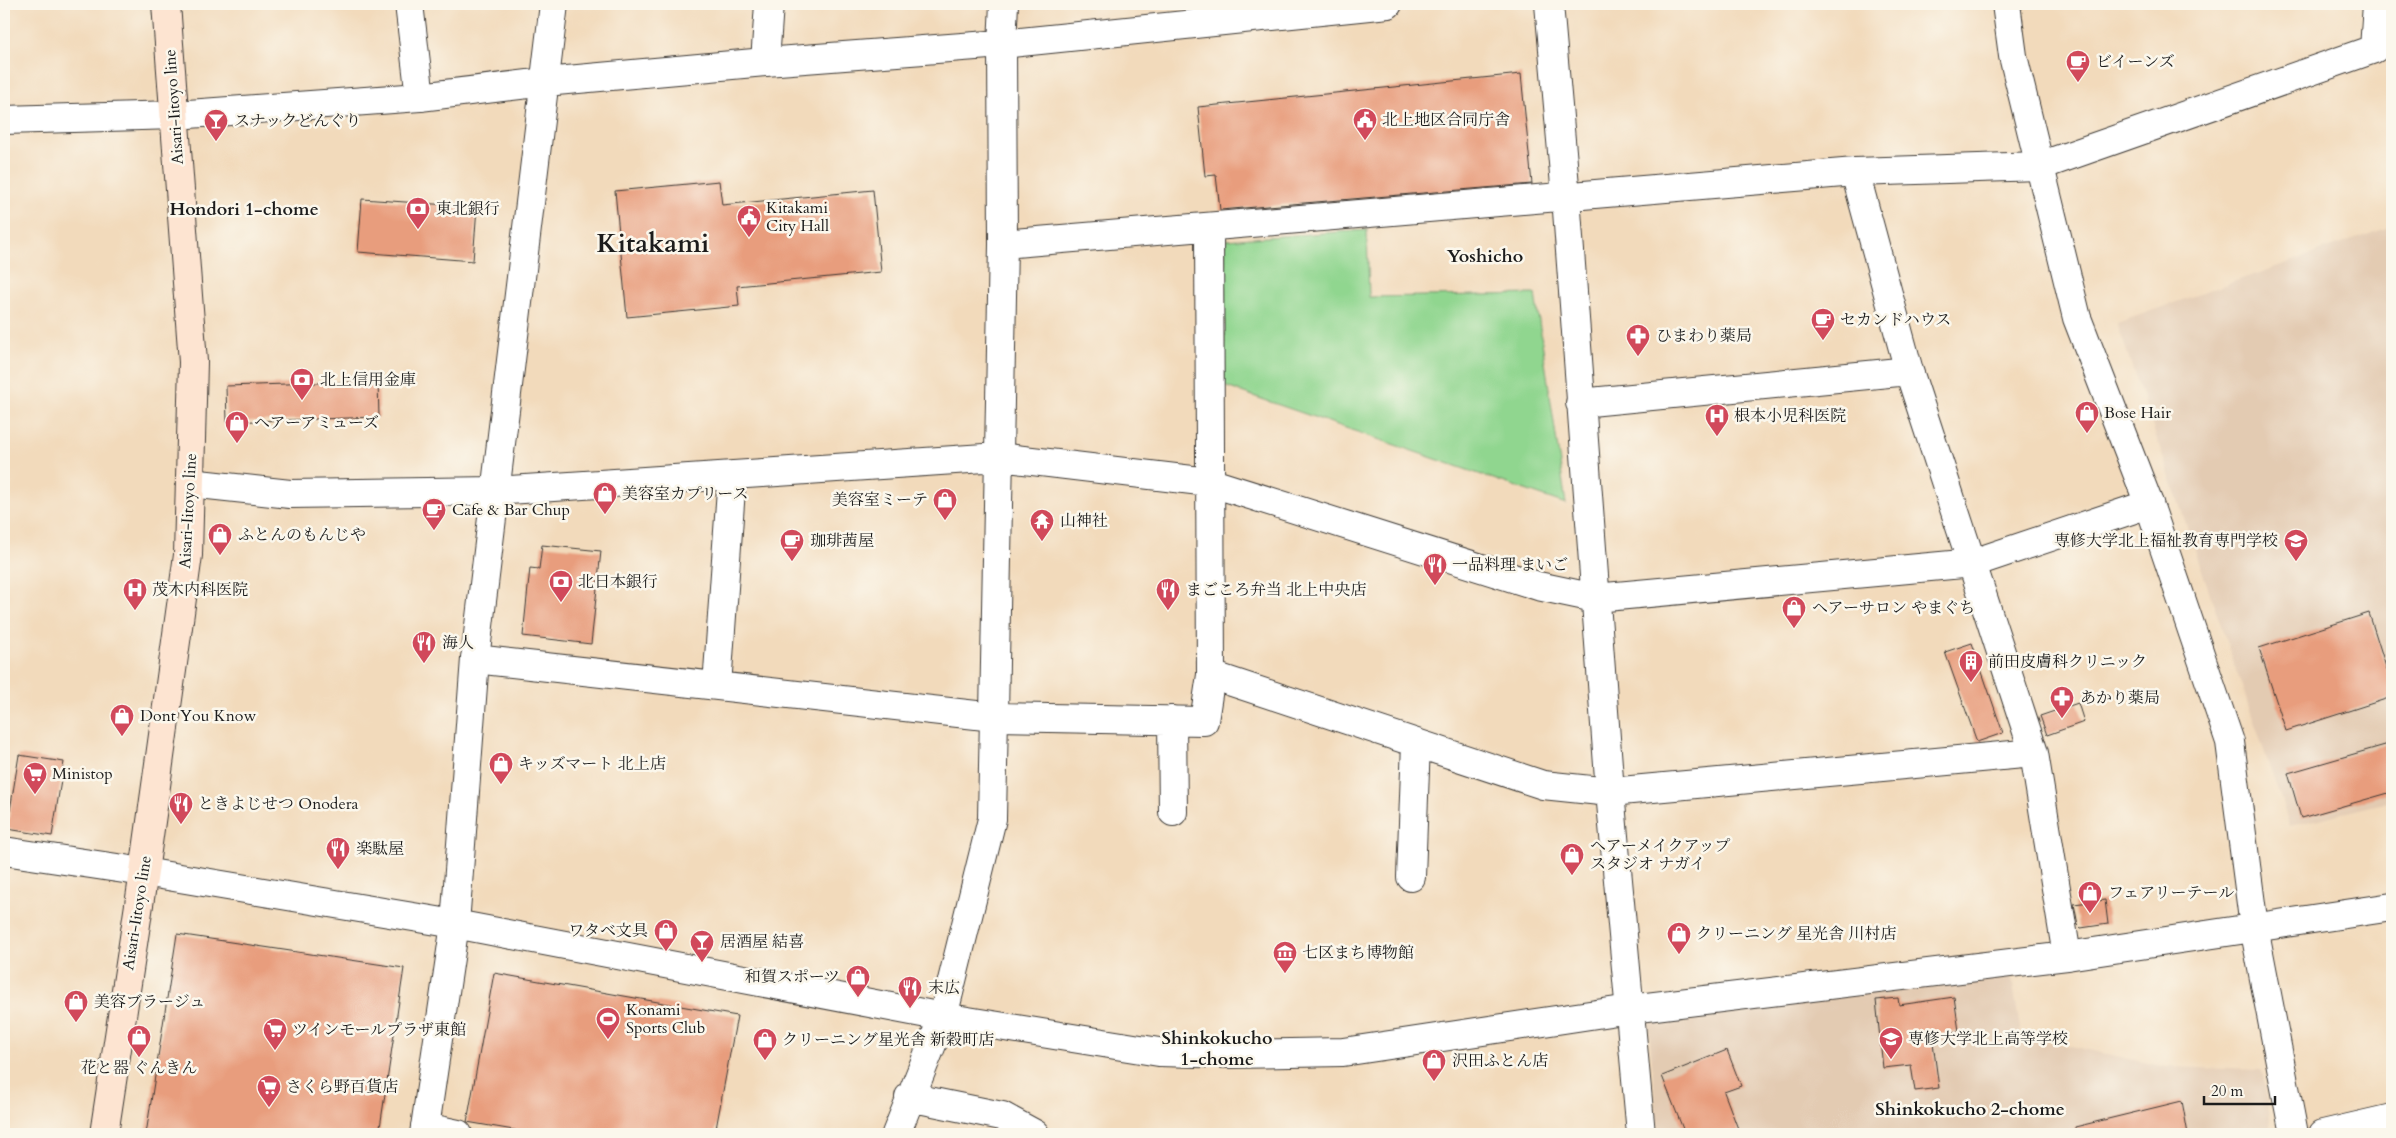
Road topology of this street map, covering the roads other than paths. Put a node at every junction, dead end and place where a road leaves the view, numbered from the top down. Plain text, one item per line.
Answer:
1 (166, 4) edge
2 (409, 4) edge
3 (554, 4) edge
4 (769, 4) edge
5 (1004, 4) edge
6 (1388, 4) edge
7 (1549, 4) edge
8 (2006, 4) edge
9 (2377, 4) edge
10 (1273, 11) edge
11 (1002, 44) junction
12 (765, 62) junction
13 (545, 82) junction
14 (420, 97) junction
15 (175, 116) junction
16 (4, 120) edge
17 (2040, 166) junction
18 (1854, 172) junction
19 (1566, 196) junction
20 (1209, 227) junction
21 (1003, 244) junction
22 (1909, 371) junction
23 (1580, 402) junction
24 (999, 457) junction
25 (732, 475) junction
26 (1209, 482) junction
27 (190, 483) junction
28 (495, 491) junction
29 (2149, 504) junction
30 (1973, 563) junction
31 (1595, 598) junction
32 (474, 659) junction
33 (1212, 675) junction
34 (717, 686) junction
35 (994, 717) junction
36 (1172, 720) junction
37 (1416, 744) junction
38 (2034, 753) junction
39 (1610, 792) junction
40 (1173, 812) dead end
41 (4, 851) edge
42 (144, 872) junction
43 (1411, 877) dead end
44 (2392, 907) edge
45 (455, 924) junction
46 (2254, 927) junction
47 (2067, 956) junction
48 (1630, 1009) junction
49 (943, 1017) junction
50 (910, 1097) junction
51 (2392, 1118) edge
52 (424, 1131) edge
53 (104, 1134) edge
54 (458, 1134) edge
55 (896, 1134) edge
56 (1036, 1134) edge
57 (1641, 1134) edge
58 (2294, 1134) edge
59 (2323, 1134) edge

1 - 15 main road, Aisari-Iitoyo line
2 - 14 street
3 - 13 street
4 - 12 street
5 - 11 street
6 - 10 street
7 - 19 street
8 - 17 street
9 - 17 street
10 - 11 street
11 - 12 street
11 - 21 street
12 - 13 street
13 - 14 street
13 - 28 street
14 - 15 street
15 - 16 street
15 - 27 main road, Aisari-Iitoyo line
17 - 18 street
17 - 29 street
18 - 19 street
18 - 22 street
19 - 20 street
19 - 23 street
20 - 21 street
20 - 26 street
21 - 24 street
22 - 23 street
22 - 30 street
23 - 31 street
24 - 25 street
24 - 26 street
24 - 35 street
25 - 28 street
25 - 34 street
26 - 31 street
26 - 33 street
27 - 28 street
27 - 42 main road, Aisari-Iitoyo line
28 - 32 street
29 - 30 street
29 - 46 street
30 - 31 street
30 - 38 street
31 - 39 street
32 - 34 street
32 - 45 street
33 - 36 street
33 - 37 street
34 - 35 street
35 - 36 street
35 - 49 street
36 - 40 street
37 - 39 street
37 - 43 street
38 - 39 street
38 - 47 street
39 - 48 street
41 - 42 street
42 - 45 street
42 - 53 main road, Aisari-Iitoyo line
44 - 46 street
45 - 49 street
45 - 52 street
46 - 47 street
46 - 58 street
47 - 48 street
48 - 49 street
48 - 57 street
49 - 50 street
50 - 55 street
50 - 56 street
51 - 59 street
52 - 54 street

